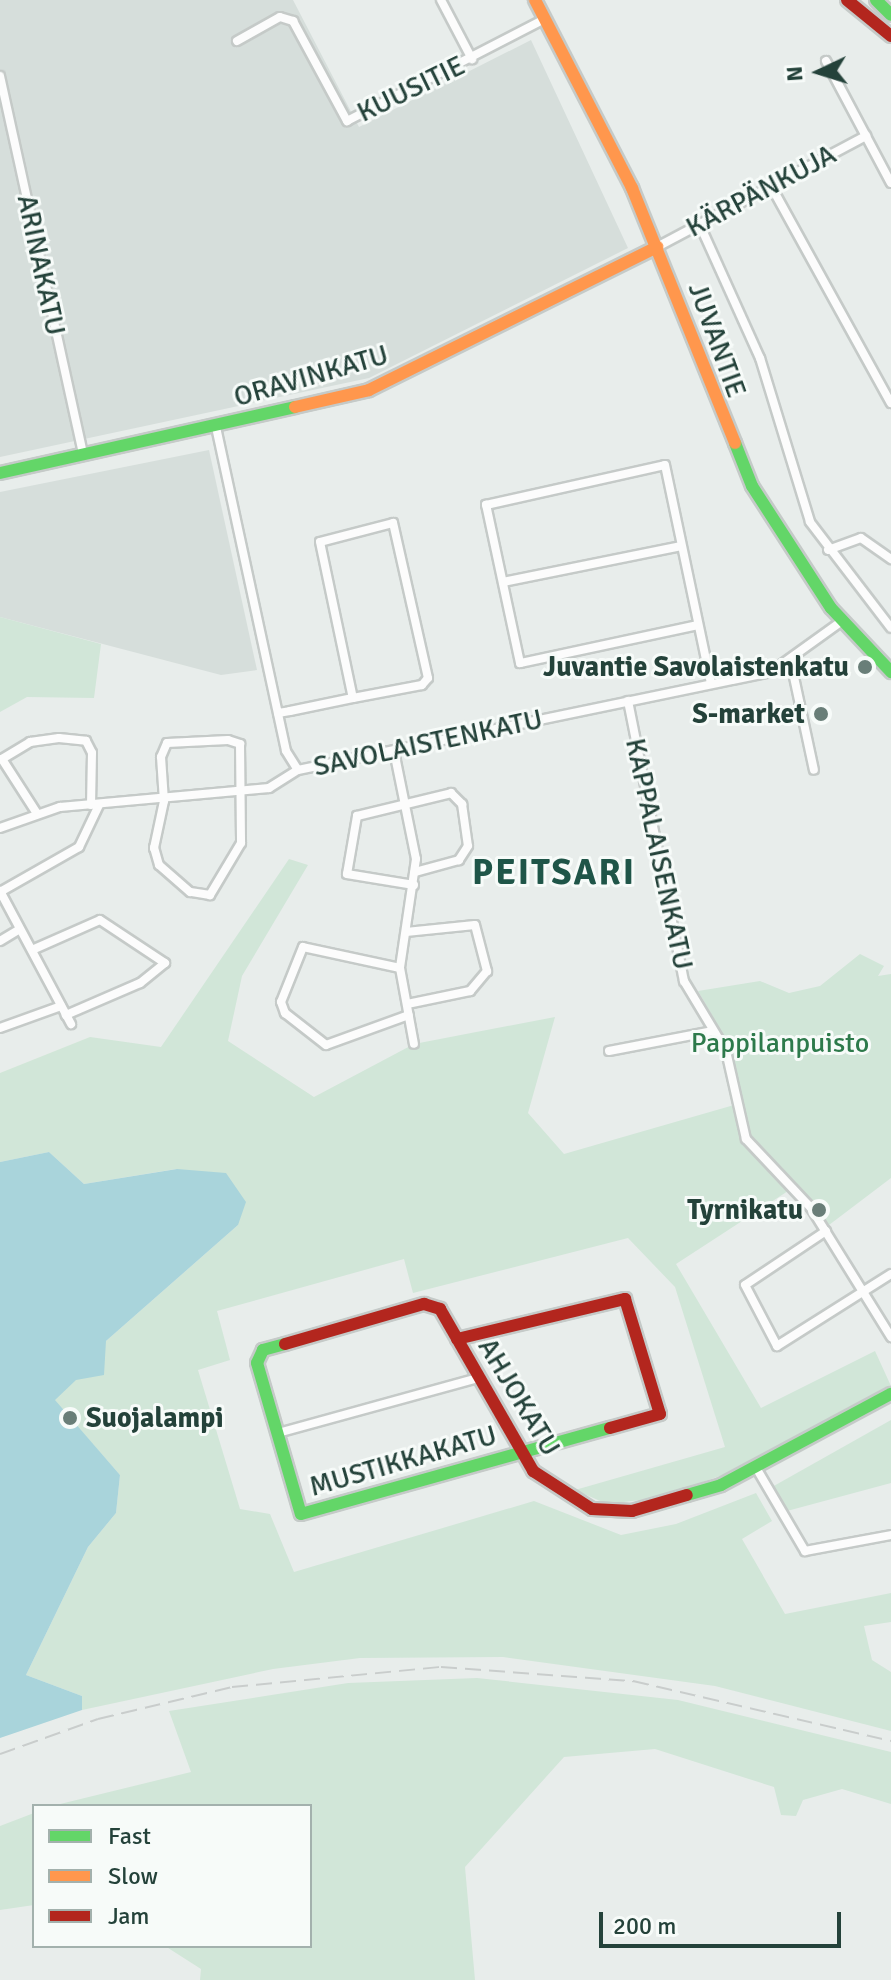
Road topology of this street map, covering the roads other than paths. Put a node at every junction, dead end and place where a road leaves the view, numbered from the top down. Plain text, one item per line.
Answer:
1 (441, 0) edge
2 (535, 0) edge
3 (847, 0) edge
4 (876, 0) edge
5 (891, 15) edge
6 (545, 19) junction
7 (891, 36) edge
8 (237, 41) dead end
9 (472, 59) junction
10 (826, 61) dead end
11 (0, 76) edge
12 (866, 136) junction
13 (891, 183) edge
14 (771, 186) junction
15 (699, 223) junction
16 (657, 247) junction
17 (891, 403) edge
18 (216, 427) junction
19 (83, 455) junction
20 (0, 473) edge
21 (681, 546) junction
22 (828, 550) junction
23 (891, 559) edge
24 (503, 582) junction
25 (842, 621) junction
26 (698, 625) junction
27 (891, 628) edge
28 (791, 663) junction
29 (891, 672) edge
30 (711, 683) junction
31 (353, 698) junction
32 (628, 701) junction
33 (278, 713) junction
34 (394, 751) junction
35 (298, 770) junction
36 (814, 770) dead end
37 (244, 792) junction
38 (164, 801) junction
39 (404, 801) junction
40 (95, 805) junction
41 (36, 812) junction
42 (0, 828) edge
43 (415, 872) junction
44 (414, 885) junction
45 (0, 892) edge
46 (20, 929) junction
47 (406, 932) junction
48 (0, 941) edge
49 (32, 950) junction
50 (400, 968) junction
51 (407, 1004) junction
52 (63, 1010) junction
53 (409, 1015) junction
54 (71, 1024) dead end
55 (0, 1028) edge
56 (713, 1031) junction
57 (414, 1044) dead end
58 (609, 1051) dead end
59 (826, 1231) junction
60 (891, 1274) edge
61 (864, 1291) junction
62 (424, 1304) joint
63 (891, 1337) edge
64 (457, 1339) junction
65 (478, 1378) junction
66 (891, 1394) edge
67 (278, 1433) junction
68 (521, 1452) junction
69 (758, 1471) junction
70 (891, 1535) edge

1 - 9 street
2 - 6 main road, JUVANTIE
3 - 7 main road
4 - 5 main road
6 - 9 street, KUUSITIE
6 - 16 main road, JUVANTIE
8 - 9 street, KUUSITIE
10 - 12 street
11 - 19 street, ARINAKATU
12 - 13 street
12 - 14 street, KÄRPÄNKUJA
14 - 15 street, KÄRPÄNKUJA
14 - 17 street
15 - 16 street, KÄRPÄNKUJA
15 - 22 street
16 - 18 main road, ORAVINKATU
16 - 25 main road, JUVANTIE
18 - 19 main road, ORAVINKATU
18 - 33 street, SAVOLAISTENKATU
19 - 20 main road, ORAVINKATU
21 - 24 street
21 - 24 street
21 - 26 street
22 - 23 street
22 - 27 street
24 - 26 street
25 - 28 street, SAVOLAISTENKATU
25 - 29 main road, JUVANTIE
26 - 30 street
28 - 30 street, SAVOLAISTENKATU
28 - 36 street
30 - 32 street, SAVOLAISTENKATU
31 - 31 street
31 - 33 street
32 - 34 street, SAVOLAISTENKATU
32 - 56 street, KAPPALAISENKATU
33 - 35 street, SAVOLAISTENKATU
34 - 35 street, SAVOLAISTENKATU
34 - 39 street
35 - 37 street
37 - 38 street
37 - 38 street
37 - 38 street
38 - 40 street
39 - 43 street
39 - 43 street
39 - 44 street
40 - 41 street
40 - 41 street
40 - 45 street
41 - 42 street
43 - 44 street
44 - 47 street
45 - 46 street
46 - 48 street
46 - 49 street
47 - 50 street
47 - 51 street
49 - 52 street
49 - 52 street
50 - 51 street
50 - 53 street
51 - 53 street
52 - 54 street
52 - 55 street
53 - 57 street
56 - 58 street
56 - 59 street, KAPPALAISENKATU
59 - 61 street
59 - 61 street
60 - 61 street
61 - 63 street
62 - 64 main road, AHJOKATU
62 - 67 main road, MUSTIKKAKATU
64 - 65 main road, AHJOKATU
64 - 68 main road
65 - 67 street
65 - 68 main road, AHJOKATU
66 - 69 main road, AHJOKATU
67 - 68 main road, MUSTIKKAKATU
68 - 69 main road, AHJOKATU
69 - 70 street

